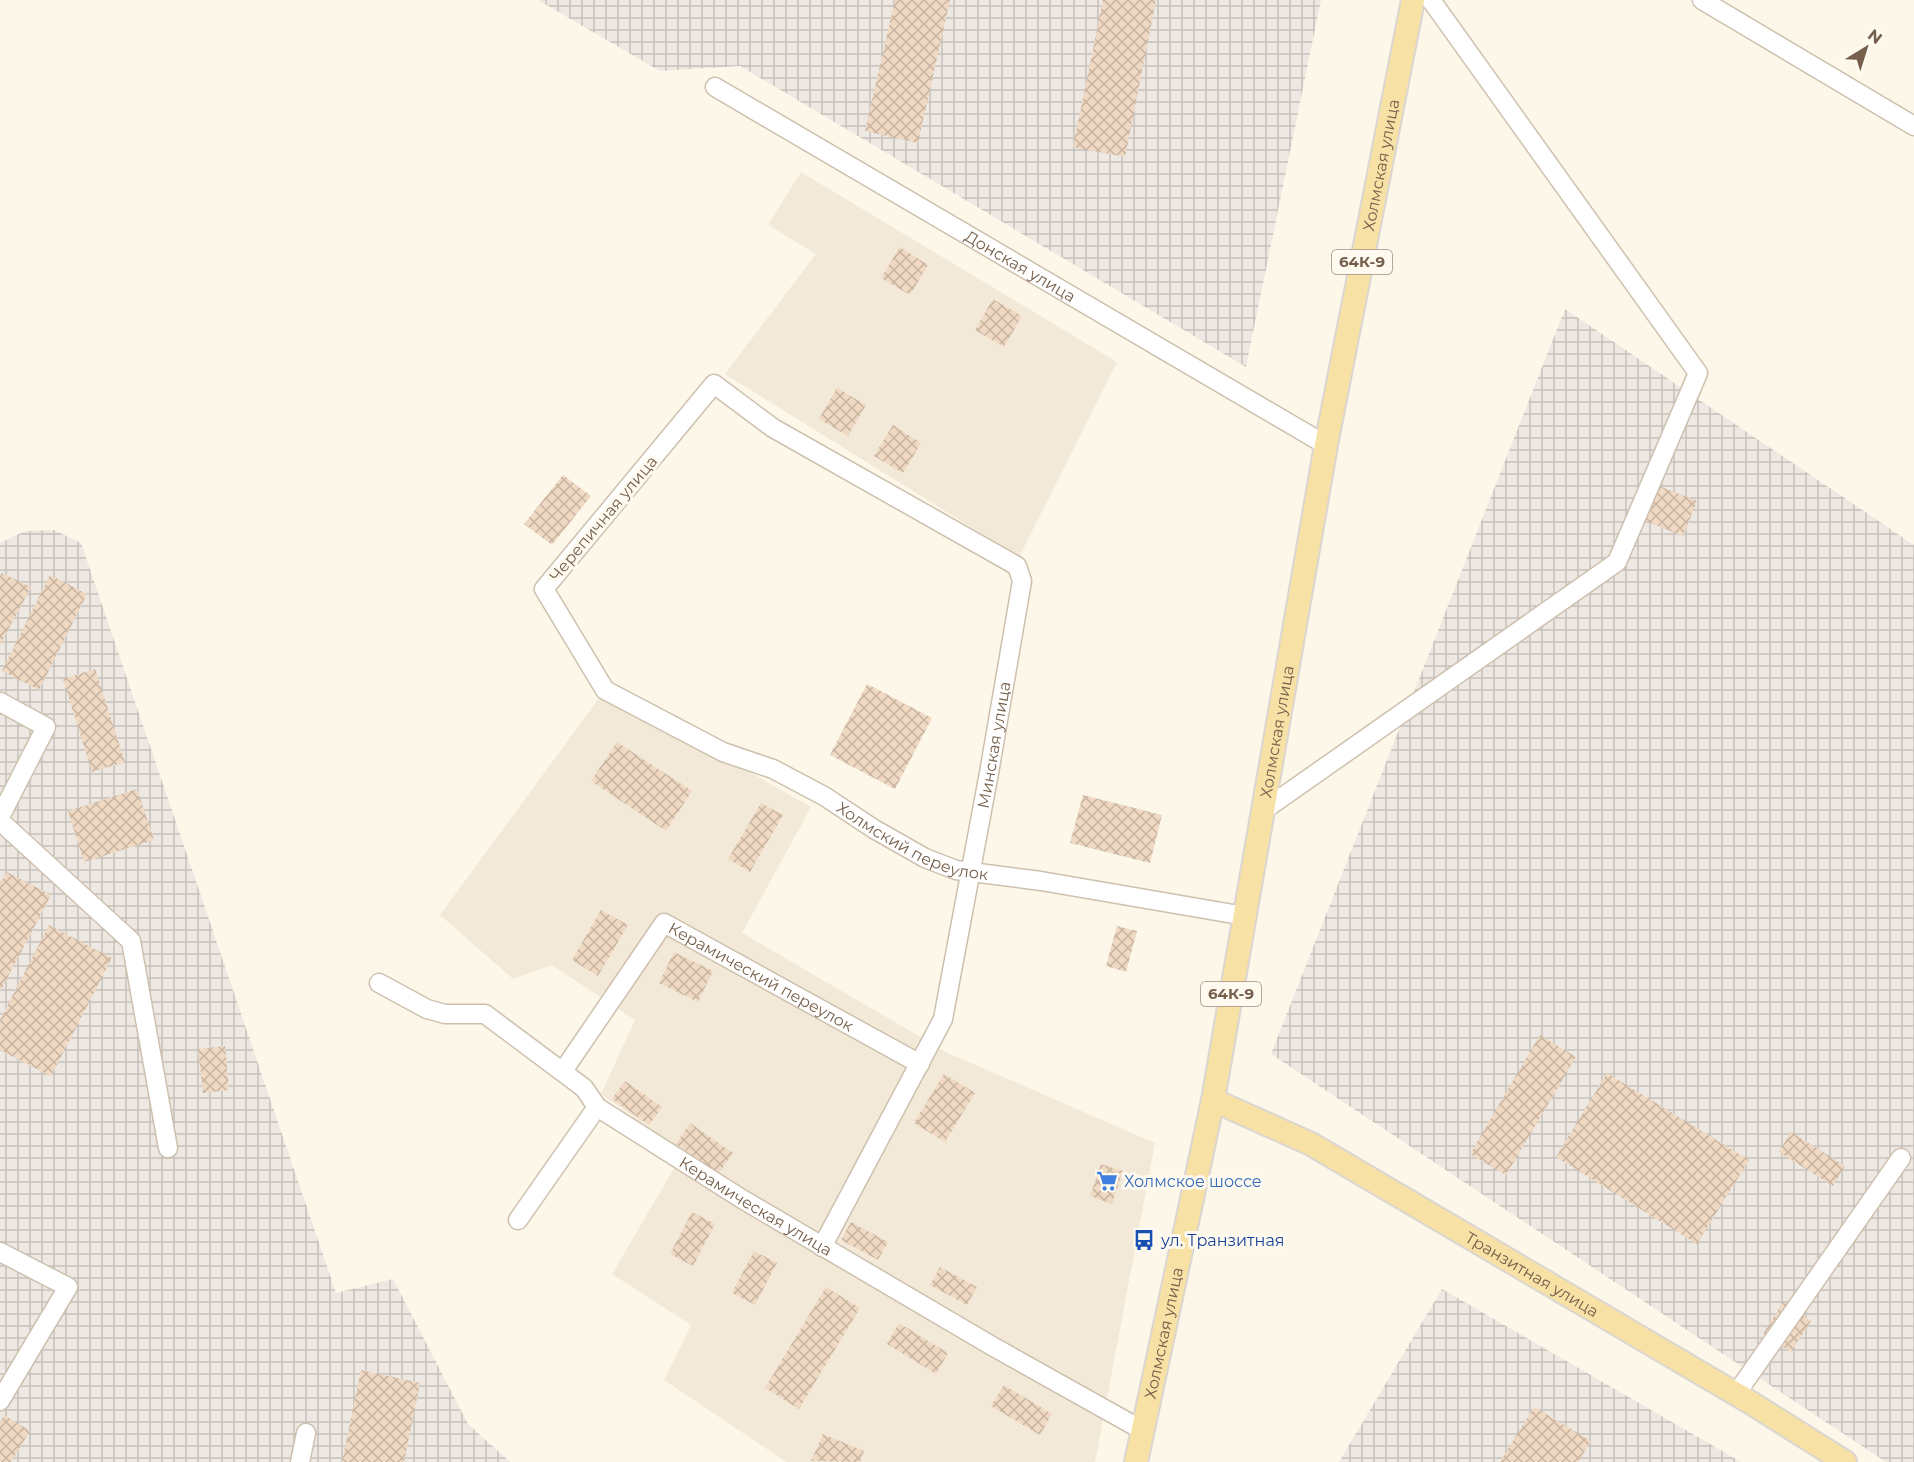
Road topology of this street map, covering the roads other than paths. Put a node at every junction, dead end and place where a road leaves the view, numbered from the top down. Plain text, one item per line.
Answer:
1 (1413, 0) edge
2 (1431, 0) edge
3 (1702, 0) edge
4 (715, 87) dead end
5 (1914, 126) edge
6 (714, 384) joint
7 (1326, 445) junction
8 (605, 690) joint
9 (0, 702) edge
10 (1264, 810) junction
11 (0, 819) edge
12 (971, 872) junction
13 (1245, 916) junction
14 (379, 983) dead end
15 (920, 1064) junction
16 (563, 1071) junction
17 (1213, 1100) junction
18 (597, 1107) junction
19 (168, 1148) dead end
20 (1901, 1158) dead end
21 (518, 1220) dead end
22 (822, 1246) junction
23 (0, 1252) edge
24 (1736, 1394) junction
25 (0, 1401) edge
26 (1142, 1430) junction
27 (306, 1433) dead end
28 (300, 1462) edge
29 (1136, 1462) edge
30 (1845, 1462) edge

1 - 7 main road, Холмская улица / 64К-9
2 - 10 street
3 - 5 street
4 - 7 street, Донская улица
6 - 8 street, Черепичная улица
6 - 12 street, Минская улица
7 - 10 main road, Холмская улица / 64К-9
8 - 12 street, Холмский переулок
9 - 11 street
10 - 13 main road, Холмская улица / 64К-9
11 - 19 street
12 - 13 street, Холмский переулок
12 - 15 street, Минская улица
13 - 17 main road, Холмская улица / 64К-9
14 - 16 street, Керамическая улица
15 - 16 street, Керамический переулок
15 - 22 street, Минская улица
16 - 18 street, Керамическая улица
17 - 24 main road, Транзитная улица
17 - 26 main road, Холмская улица / 64К-9
18 - 21 street
18 - 22 street, Керамическая улица
20 - 24 street
22 - 26 street, Керамическая улица
23 - 25 street
24 - 30 main road, Транзитная улица
26 - 29 main road, Холмская улица / 64К-9
27 - 28 street

